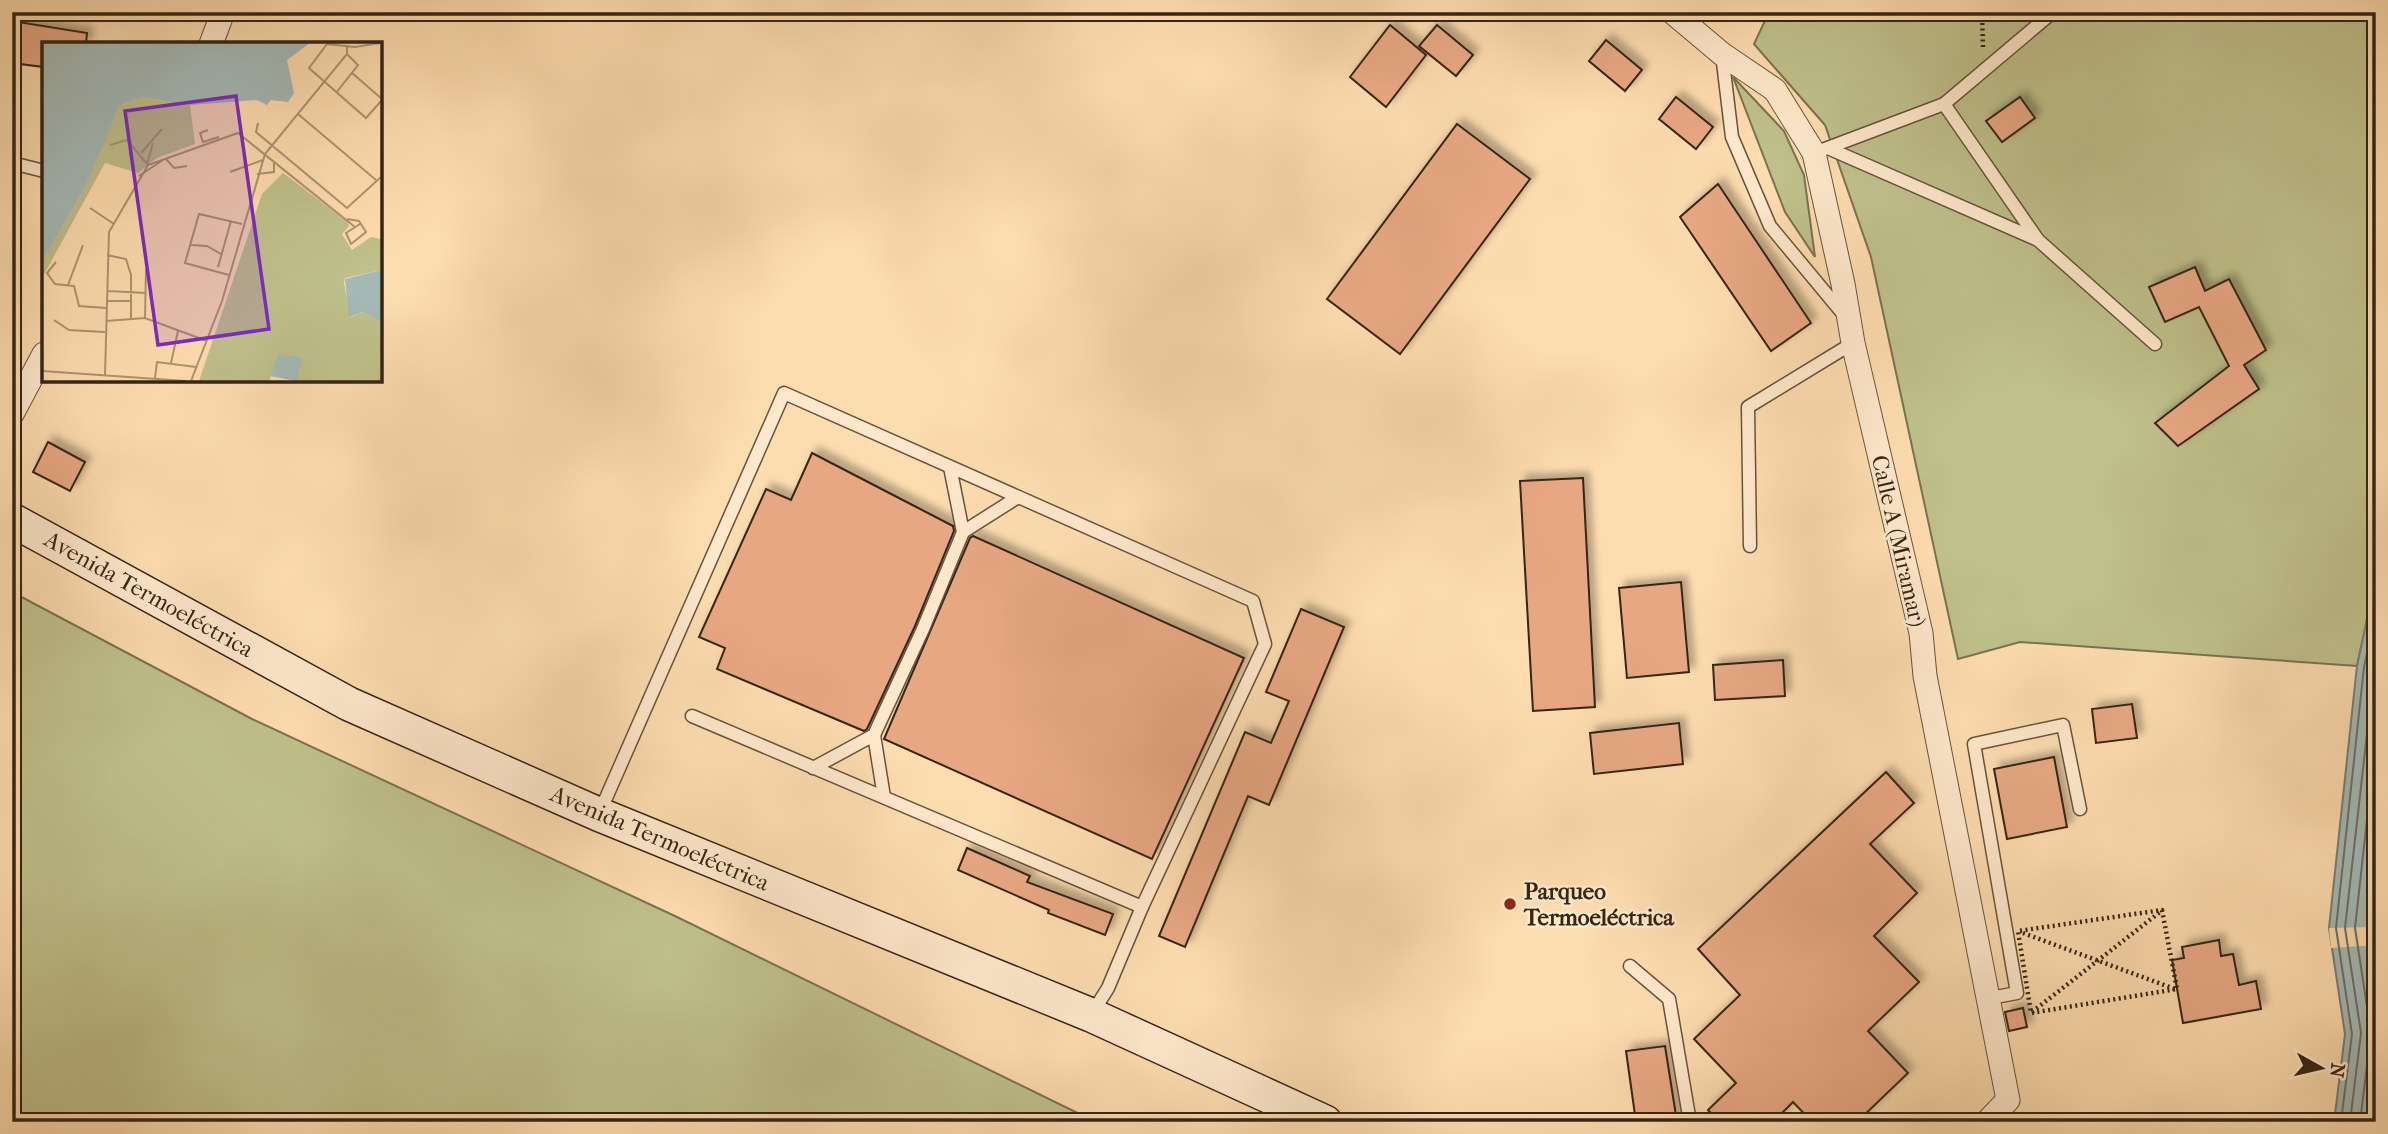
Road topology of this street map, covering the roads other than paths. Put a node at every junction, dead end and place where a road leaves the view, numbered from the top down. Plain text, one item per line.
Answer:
1 (223, 12) edge
2 (1672, 12) edge
3 (2053, 12) edge
4 (212, 42) edge
5 (1722, 54) junction
6 (1944, 104) junction
7 (1822, 151) junction
8 (12, 163) edge
9 (42, 170) edge
10 (2038, 240) junction
11 (1851, 332) junction
12 (2155, 344) dead end
13 (42, 358) edge
14 (12, 414) edge
15 (950, 467) junction
16 (1018, 497) junction
17 (12, 520) edge
18 (963, 532) junction
19 (1750, 546) dead end
20 (692, 716) dead end
21 (874, 735) junction
22 (814, 768) junction
23 (884, 797) junction
24 (2080, 809) dead end
25 (598, 814) junction
26 (1142, 907) junction
27 (1630, 966) dead end
28 (1990, 998) junction
29 (1091, 1015) junction
30 (1325, 1122) edge
31 (1690, 1122) edge
32 (1987, 1122) edge

1 - 4 street
2 - 5 street, Calle A (Miramar)
3 - 6 lane
5 - 7 street, Calle A (Miramar)
5 - 11 lane
6 - 7 lane
6 - 10 lane
7 - 10 lane
7 - 11 street, Calle A (Miramar)
8 - 9 lane
10 - 12 lane
11 - 19 lane
11 - 28 street, Calle A (Miramar)
13 - 14 street
15 - 16 lane
15 - 18 lane
15 - 25 lane
16 - 18 lane
16 - 26 lane
17 - 25 main road, Avenida Termoeléctrica
18 - 21 lane
20 - 22 lane
21 - 22 lane
21 - 23 lane
22 - 23 lane
23 - 26 lane
24 - 28 lane
25 - 29 main road, Avenida Termoeléctrica
26 - 29 lane
27 - 31 lane
28 - 32 street, Calle A (Miramar)
29 - 30 main road, Avenida Termoeléctrica

